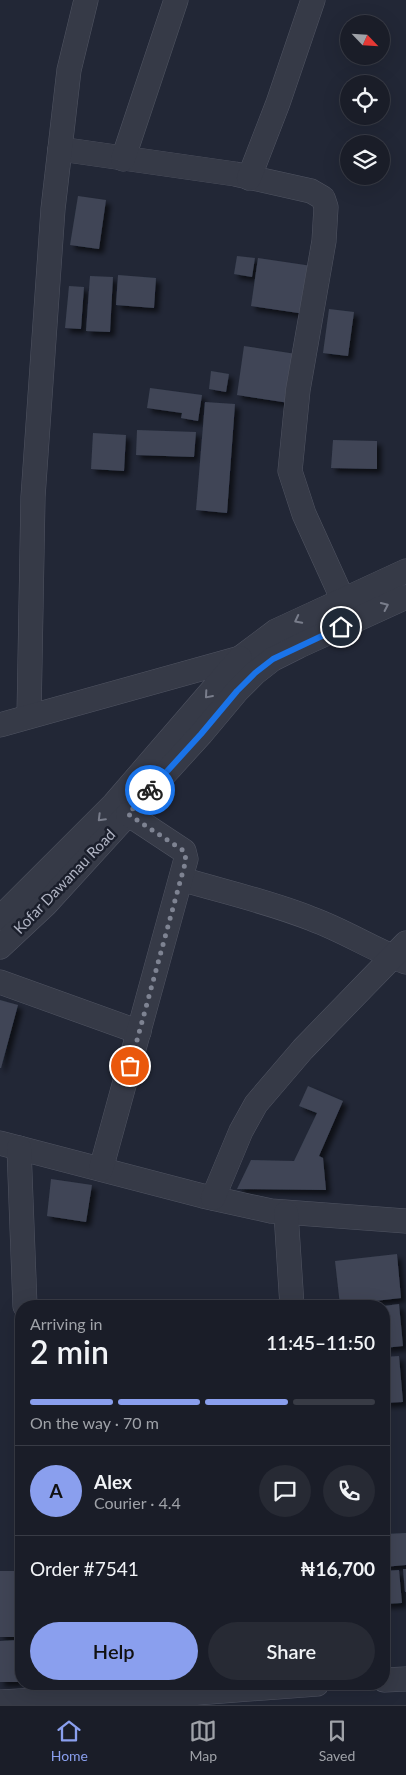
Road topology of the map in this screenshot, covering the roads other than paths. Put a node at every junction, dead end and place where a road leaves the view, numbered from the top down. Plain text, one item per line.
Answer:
1 (86, 0) edge
2 (176, 0) edge
3 (313, 0) edge
4 (60, 149) junction
5 (123, 159) junction
6 (249, 178) junction
7 (404, 578) edge
8 (406, 597) edge
9 (343, 600) junction
10 (240, 658) junction
11 (29, 716) junction
12 (0, 725) edge
13 (128, 814) junction
14 (181, 879) junction
15 (0, 918) edge
16 (0, 947) edge
17 (401, 954) edge
18 (0, 982) edge
19 (139, 1032) junction
20 (10, 1145) edge
21 (101, 1169) junction
22 (213, 1198) junction
23 (286, 1212) junction
24 (406, 1221) edge
25 (24, 1300) edge
26 (292, 1300) edge
27 (406, 1678) edge
28 (390, 1679) edge
29 (249, 1690) edge
30 (38, 1692) edge
31 (0, 1702) edge
32 (103, 1703) edge

1 - 4 street
2 - 5 street
3 - 6 street
4 - 5 street
4 - 11 street
5 - 6 street
6 - 9 street
7 - 9 street
13 -> 8 street, Kofar Dawanau Road
9 -> 10 street
10 - 11 street
10 -> 15 street, Kofar Dawanau Road
11 - 12 street
13 - 14 street
13 - 16 street, Kofar Dawanau Road
14 - 17 street
14 - 19 street
17 - 22 street
18 - 19 street
19 - 21 street
20 - 21 street
20 - 25 street
21 - 22 street
22 - 23 street
23 - 24 street
23 - 26 street
27 - 28 street
29 - 32 street
30 - 31 street
30 - 32 street

